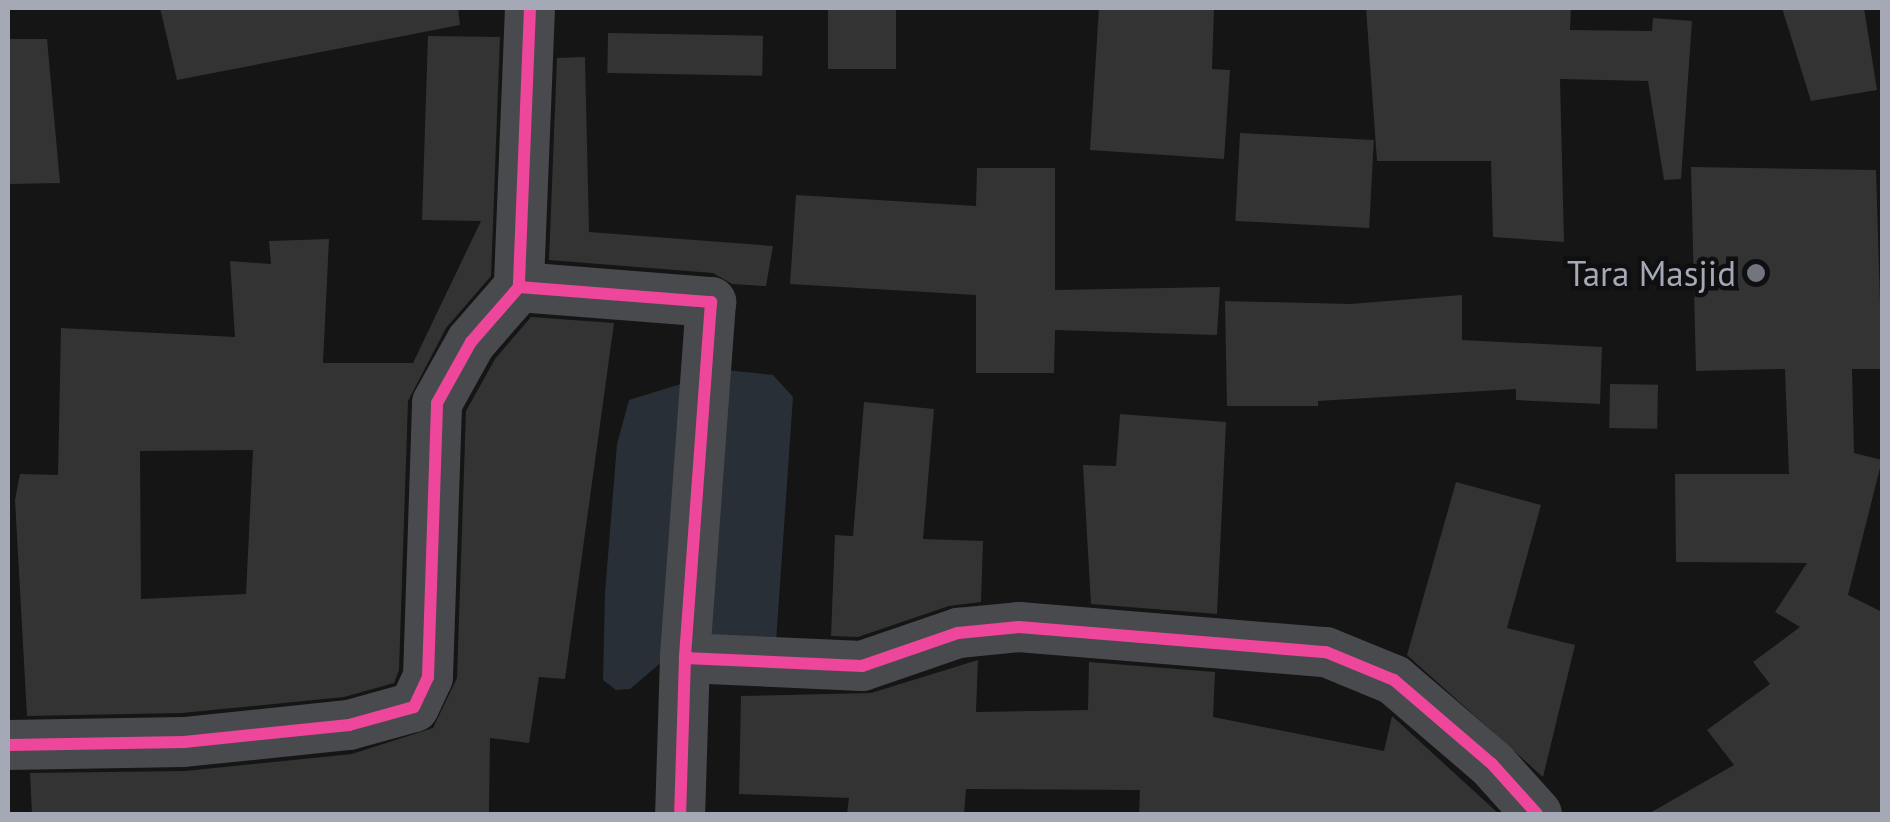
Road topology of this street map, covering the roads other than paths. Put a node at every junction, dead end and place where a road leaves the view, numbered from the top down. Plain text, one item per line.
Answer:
1 (530, 8) edge
2 (520, 287) junction
3 (684, 658) junction
4 (8, 745) edge
5 (680, 814) edge
6 (1537, 814) edge

1 - 2 street
2 - 3 street
2 - 4 street
3 - 5 street
3 - 6 street

